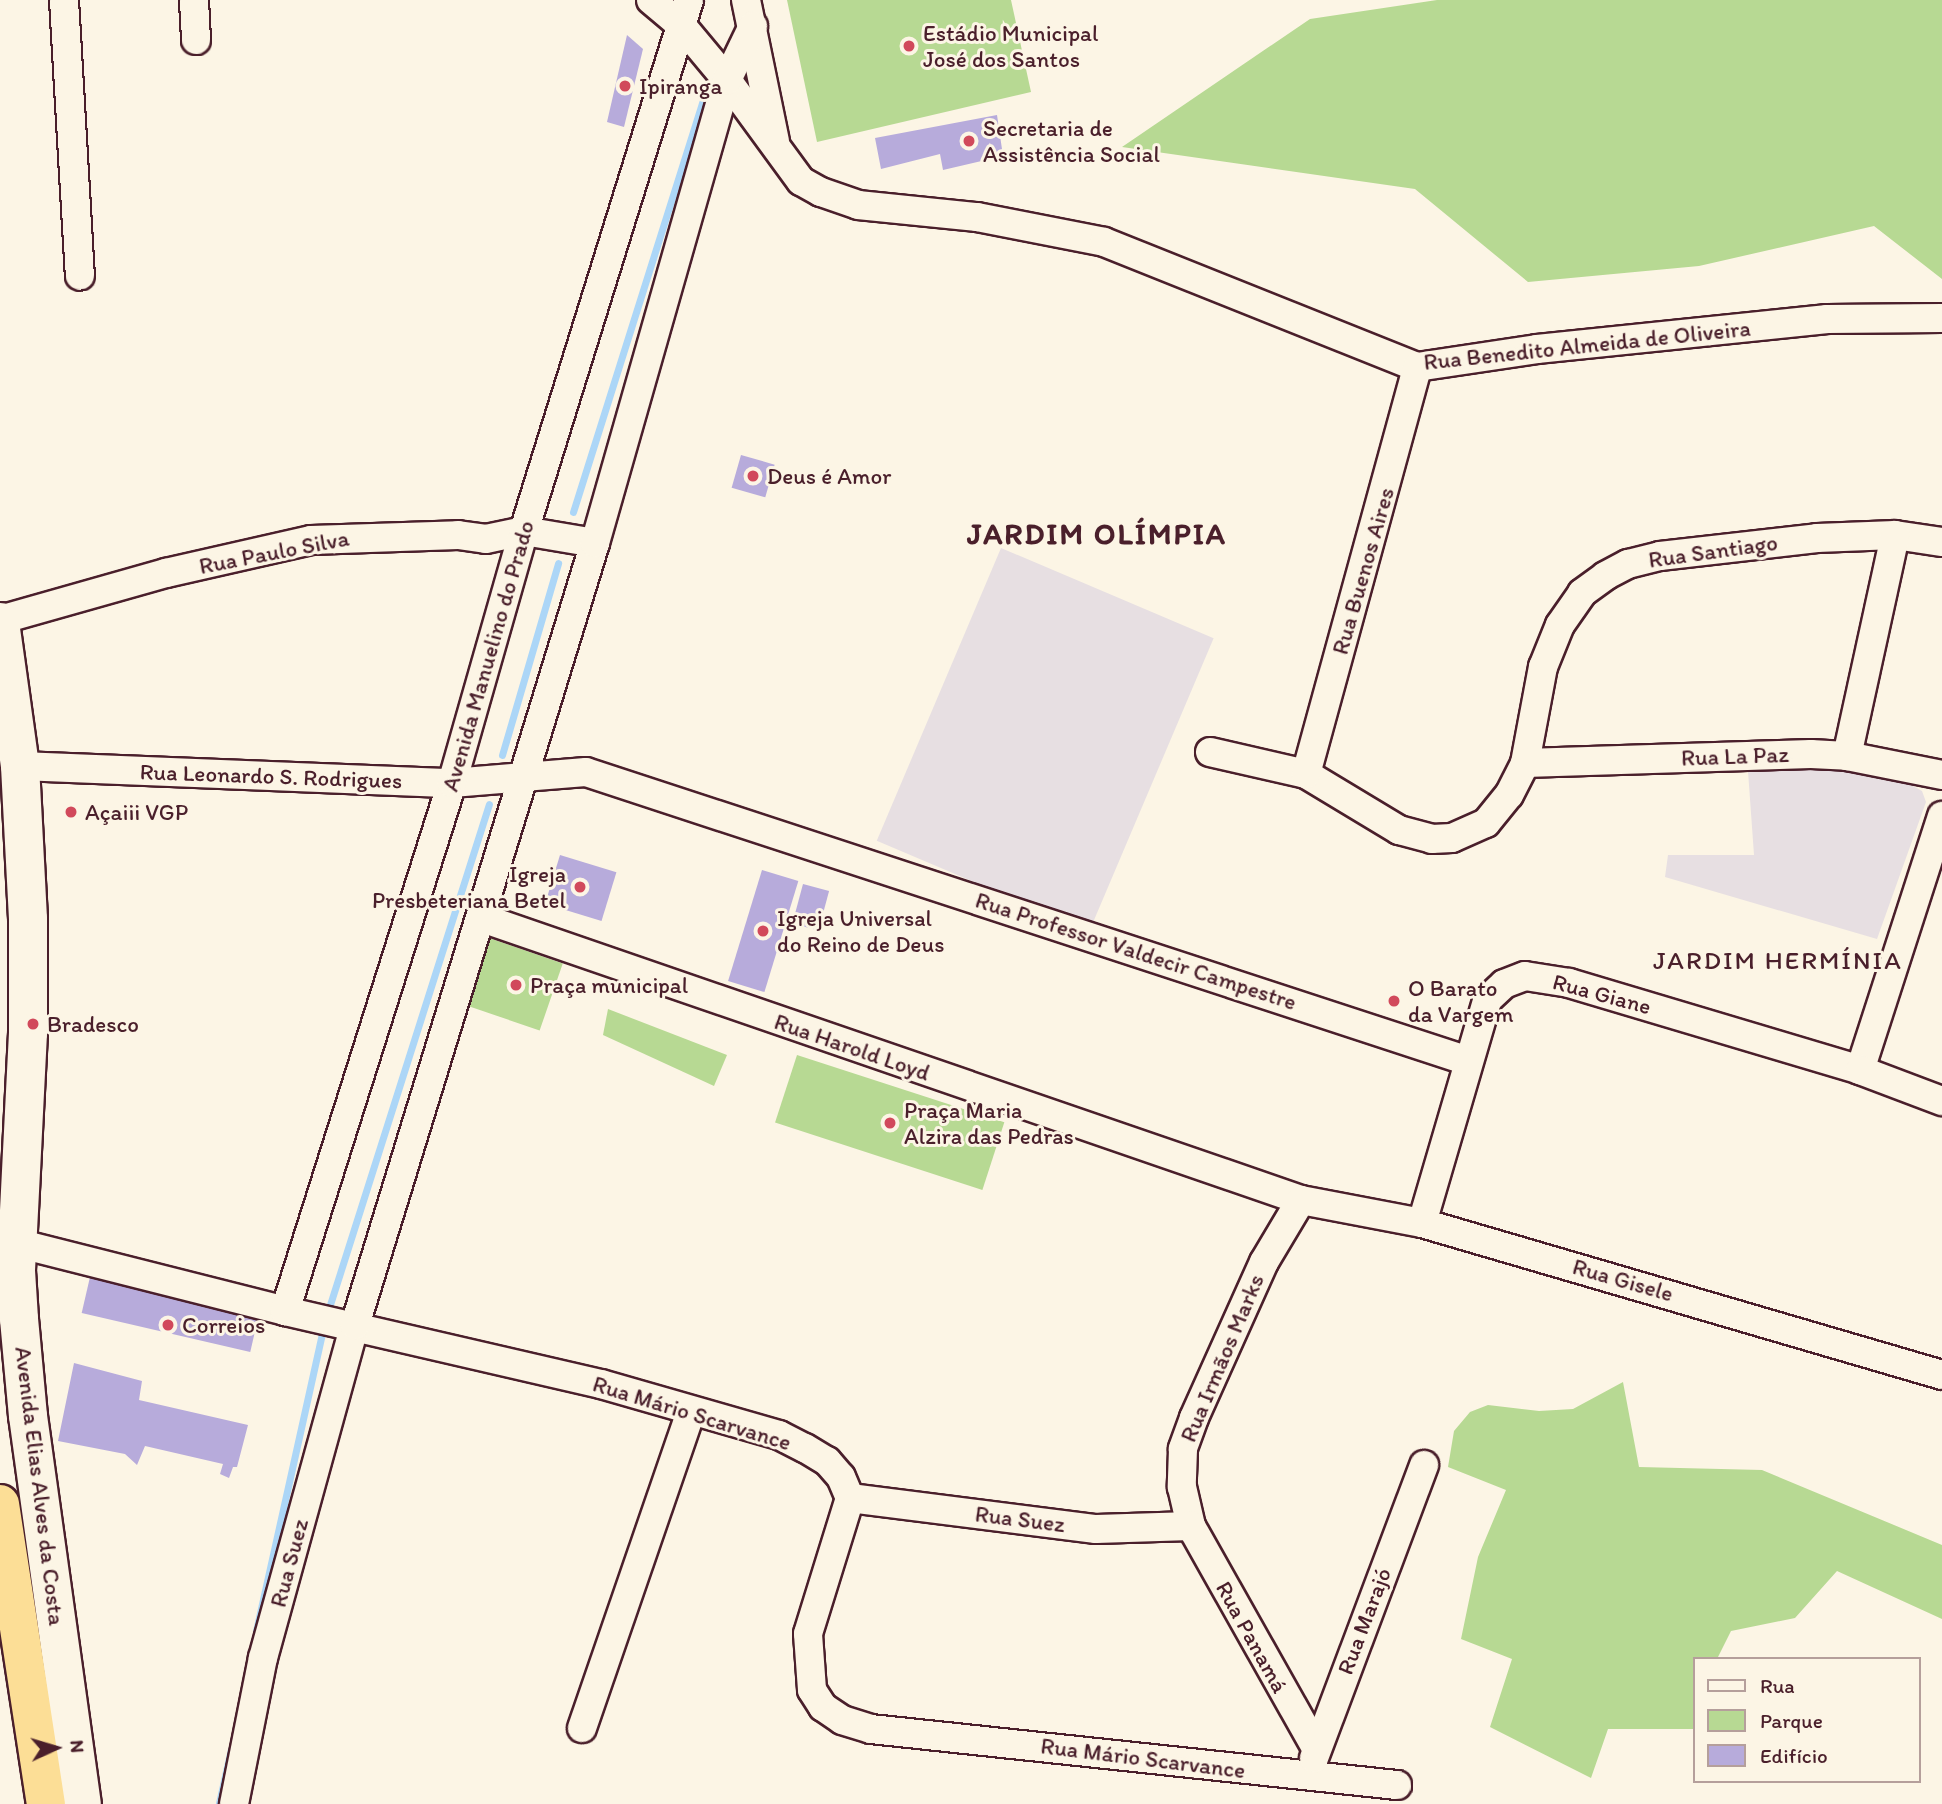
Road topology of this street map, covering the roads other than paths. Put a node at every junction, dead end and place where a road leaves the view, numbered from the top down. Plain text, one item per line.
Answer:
1 (64, 0) edge
2 (194, 0) edge
3 (651, 0) edge
4 (686, 13) edge
5 (750, 13) edge
6 (196, 40) dead end
7 (727, 80) junction
8 (777, 151) junction
9 (80, 276) dead end
10 (1942, 318) edge
11 (1417, 367) junction
12 (524, 531) junction
13 (1895, 535) junction
14 (1942, 542) edge
15 (595, 543) junction
16 (0, 621) edge
17 (1210, 752) dead end
18 (1847, 756) junction
19 (1525, 763) junction
20 (20, 766) junction
21 (1306, 774) junction
22 (1942, 775) edge
23 (522, 776) junction
24 (452, 783) junction
25 (1942, 816) edge
26 (482, 918) junction
27 (1468, 1061) junction
28 (1860, 1070) junction
29 (1942, 1101) edge
30 (1301, 1200) junction
31 (1422, 1223) junction
32 (17, 1243) junction
33 (285, 1311) junction
34 (355, 1325) junction
35 (1942, 1375) edge
36 (691, 1411) junction
37 (1424, 1465) dead end
38 (850, 1498) junction
39 (0, 1504) edge
40 (1191, 1526) junction
41 (582, 1728) dead end
42 (1315, 1746) junction
43 (1311, 1778) junction
44 (1397, 1786) dead end
45 (46, 1804) edge
46 (82, 1804) edge
47 (234, 1804) edge

1 - 9 street
2 - 6 street
3 - 4 street, Rua Benedito Almeida de Oliveira
4 - 7 street, Rua Benedito Almeida de Oliveira
4 - 12 street, Avenida Manuelino do Prado
5 - 7 street
5 - 8 street
7 - 8 street, Rua Benedito Almeida de Oliveira
7 - 15 street
8 - 11 street, Rua Benedito Almeida de Oliveira
10 - 11 street, Rua Benedito Almeida de Oliveira
11 - 21 street, Rua Buenos Aires
12 - 15 street, Rua Paulo Silva
12 - 16 street, Rua Paulo Silva
12 - 24 street, Avenida Manuelino do Prado
13 - 14 street, Rua Santiago
13 - 18 street
13 - 19 street, Rua Santiago
15 - 23 street
16 - 20 main road, Avenida Elias Alves da Costa
17 - 21 street, Rua Santiago
18 - 19 street, Rua La Paz
18 - 22 street, Rua La Paz
19 - 21 street, Rua Santiago
20 - 24 street, Rua Leonardo S. Rodrigues
20 - 32 main road, Avenida Elias Alves da Costa
23 - 24 street, Rua Leonardo S. Rodrigues
23 - 26 street
23 - 27 street, Rua Professor Valdecir Campestre
24 - 33 street, Avenida Manuelino do Prado
25 - 28 street
26 - 30 street, Rua Harold Loyd
26 - 34 street
27 - 28 street, Rua Giane
27 - 31 street, Rua Giane
28 - 29 street, Rua Giane
30 - 31 street, Rua Gisele
30 - 40 street, Rua Irmãos Marks
31 - 35 street, Rua Gisele
32 - 33 street, Rua Mário Scarvance
32 - 46 main road, Avenida Elias Alves da Costa
33 - 34 street, Rua Mário Scarvance
34 - 36 street, Rua Mário Scarvance
34 - 47 street, Rua Suez
36 - 38 street, Rua Mário Scarvance
36 - 41 street
37 - 42 street, Rua Marajó
38 - 40 street, Rua Suez
38 - 43 street, Rua Mário Scarvance
39 - 45 highway
40 - 42 street, Rua Panamá
42 - 43 street, Rua Marajó
43 - 44 street, Rua Mário Scarvance

